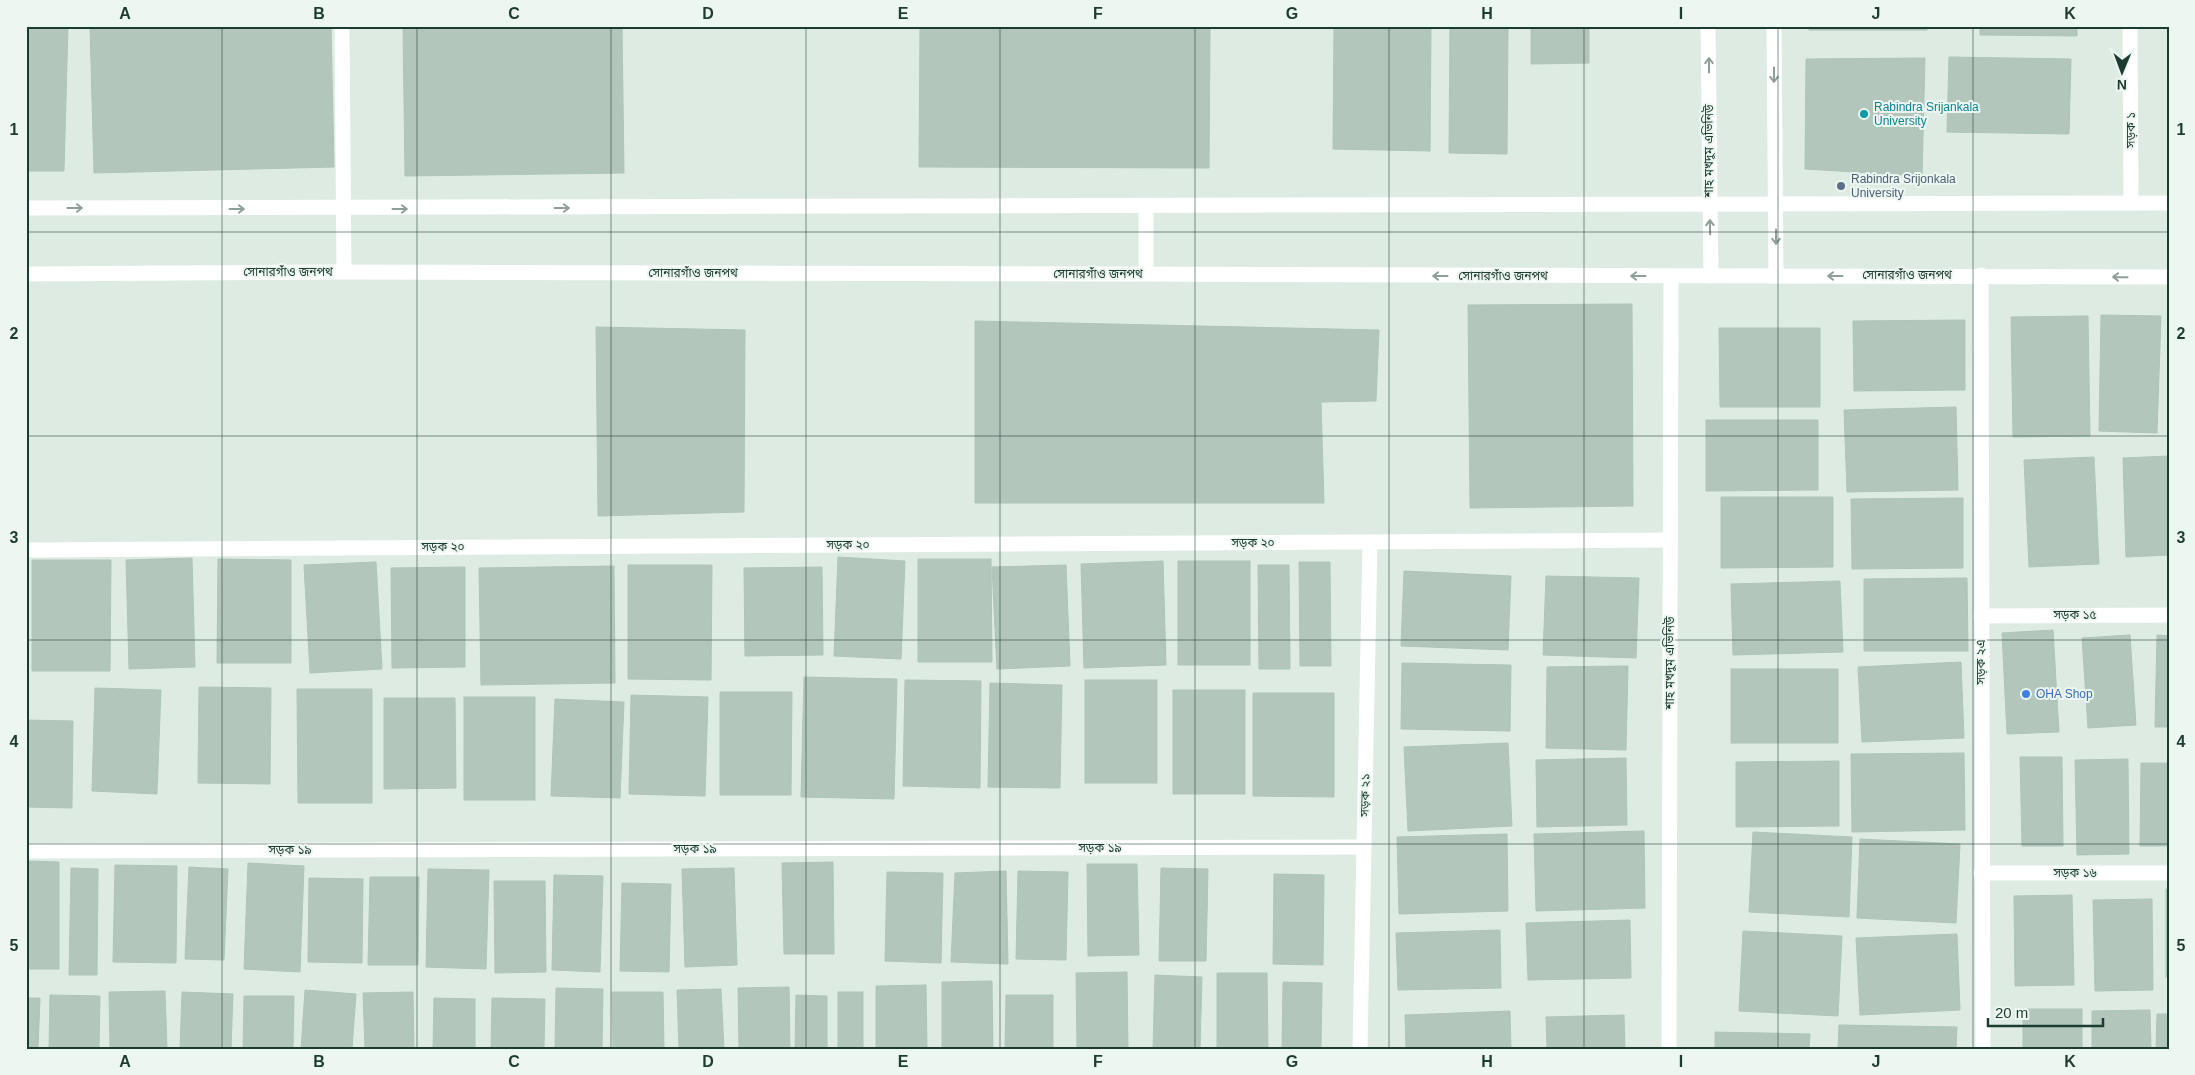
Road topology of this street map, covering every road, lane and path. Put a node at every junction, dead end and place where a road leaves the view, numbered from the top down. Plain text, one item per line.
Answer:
1 (342, 26) edge
2 (1708, 26) edge
3 (1774, 26) edge
4 (2130, 26) edge
5 (2131, 203) junction
6 (2169, 203) edge
7 (1709, 204) junction
8 (1775, 205) junction
9 (1146, 206) junction
10 (26, 208) edge
11 (344, 209) junction
12 (344, 272) junction
13 (26, 274) edge
14 (1146, 274) junction
15 (1981, 275) junction
16 (1711, 276) junction
17 (1776, 276) junction
18 (1671, 277) junction
19 (2169, 277) edge
20 (1670, 540) junction
21 (1370, 542) junction
22 (26, 550) edge
23 (2169, 615) edge
24 (1980, 616) junction
25 (1364, 847) junction
26 (26, 851) edge
27 (1981, 873) junction
28 (2169, 873) edge
29 (1360, 1049) edge
30 (1669, 1049) edge
31 (1983, 1049) edge

1 - 11 street
7 -> 2 street, শাহ মখদুম এভিনিউ
3 -> 8 street
4 - 5 street, সড়ক ১
5 - 6 street
5 - 8 street
7 - 8 street
7 - 9 street
16 -> 7 street, শাহ মখদুম এভিনিউ
8 -> 17 street
11 -> 9 street
9 - 14 street
10 -> 11 street
11 - 12 street
12 - 13 street, সোনারগাঁও জনপথ
12 - 14 street, সোনারগাঁও জনপথ
18 -> 14 street, সোনারগাঁও জনপথ
15 -> 17 street, সোনারগাঁও জনপথ
19 -> 15 street, সোনারগাঁও জনপথ
15 - 24 street, সড়ক ২এ
16 - 17 street, সোনারগাঁও জনপথ
16 - 18 street, সোনারগাঁও জনপথ
18 - 20 street, শাহ মখদুম এভিনিউ
20 - 21 street, সড়ক ২০
20 - 30 street, শাহ মখদুম এভিনিউ
21 - 22 street, সড়ক ২০
21 - 25 street, সড়ক ২১
23 - 24 street, সড়ক ১৫
24 - 27 street, সড়ক ২এ
25 - 26 street, সড়ক ১৯
25 - 29 street, সড়ক ২১
27 - 28 street, সড়ক ১৬
27 - 31 street, সড়ক ২এ

